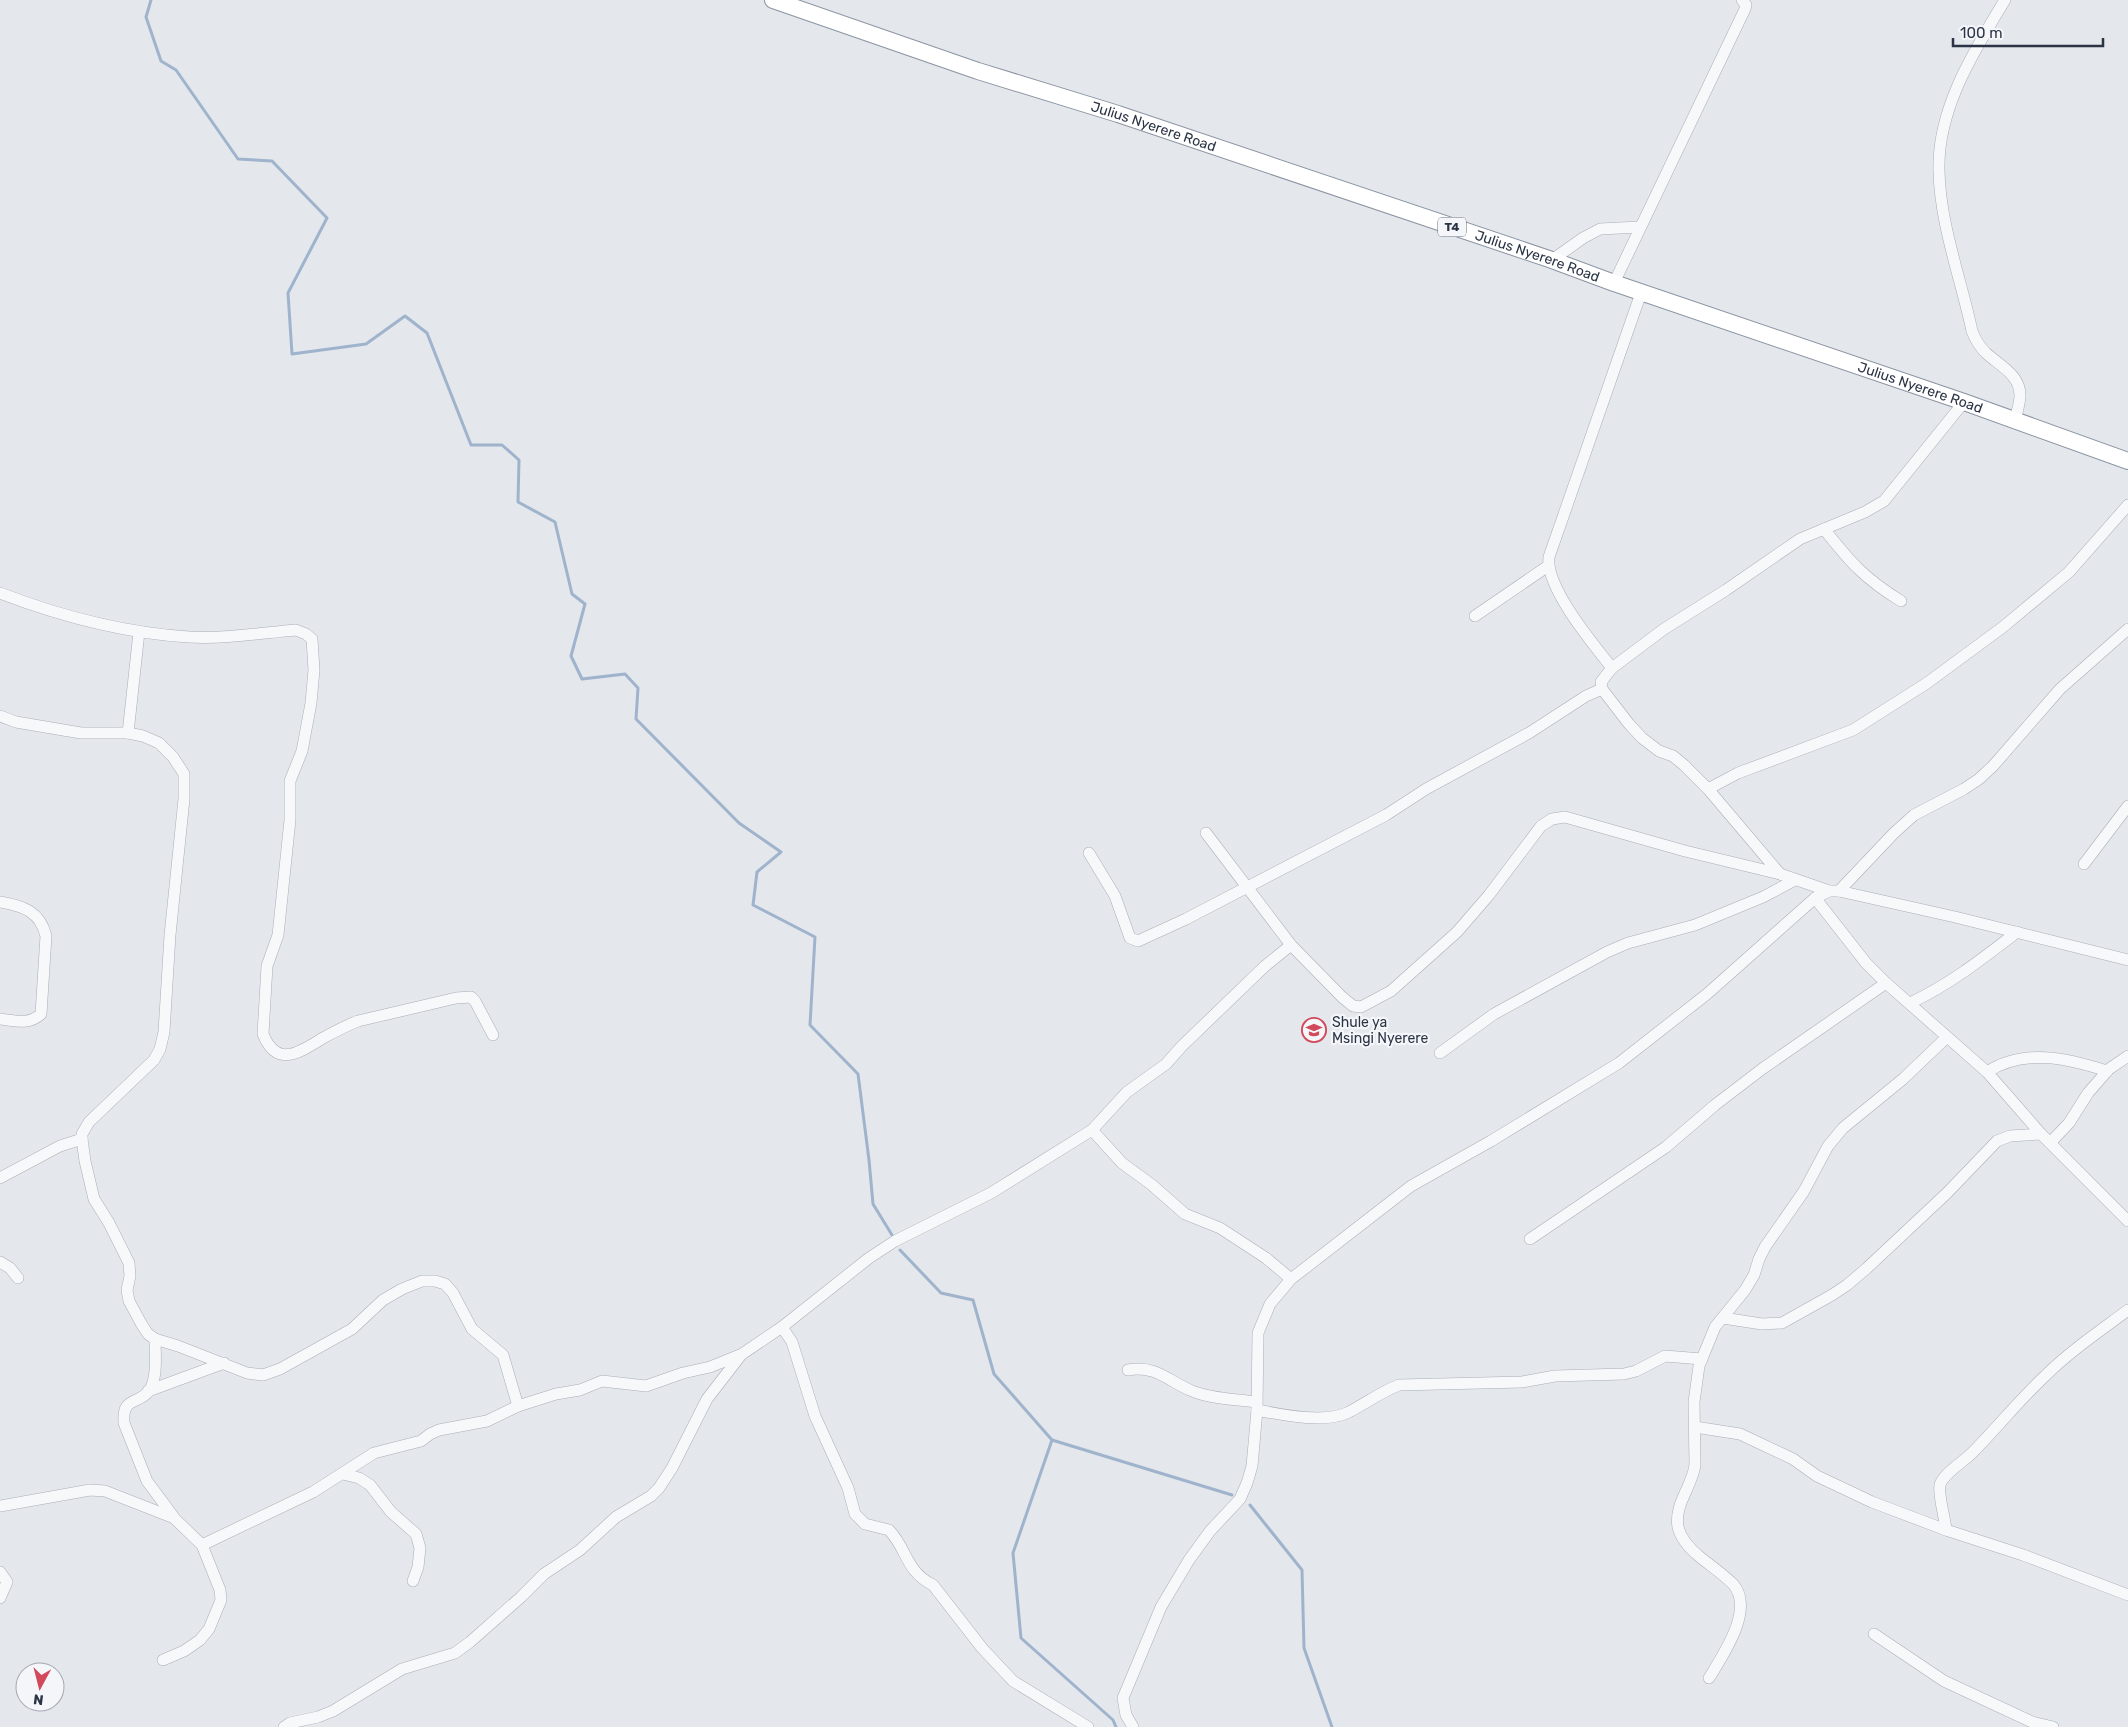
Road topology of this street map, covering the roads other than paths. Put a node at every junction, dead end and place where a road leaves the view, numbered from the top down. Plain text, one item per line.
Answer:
1 (773, 0) edge
2 (2005, 0) edge
3 (1745, 2) edge
4 (1639, 227) junction
5 (1552, 260) junction
6 (1614, 283) junction
7 (1641, 293) junction
8 (1964, 402) junction
9 (2015, 420) junction
10 (2128, 461) edge
11 (2128, 505) edge
12 (1824, 529) junction
13 (1548, 566) junction
14 (0, 593) edge
15 (1901, 601) dead end
16 (1475, 616) dead end
17 (2128, 629) edge
18 (139, 632) junction
19 (1612, 668) junction
20 (1602, 689) junction
21 (0, 716) edge
22 (128, 733) junction
23 (1708, 789) junction
24 (2128, 806) edge
25 (1206, 833) dead end
26 (1089, 853) dead end
27 (2084, 864) dead end
28 (1780, 874) junction
29 (1795, 880) junction
30 (1248, 887) junction
31 (1834, 891) junction
32 (1815, 898) junction
33 (0, 902) edge
34 (2017, 932) junction
35 (1291, 945) junction
36 (2128, 960) edge
37 (1886, 983) junction
38 (1910, 1004) junction
39 (0, 1019) edge
40 (493, 1035) dead end
41 (1947, 1037) junction
42 (1440, 1053) dead end
43 (2128, 1056) edge
44 (2107, 1071) junction
45 (1986, 1072) junction
46 (1092, 1130) junction
47 (2041, 1134) junction
48 (82, 1139) junction
49 (2050, 1143) junction
50 (0, 1178) edge
51 (2128, 1221) edge
52 (1530, 1239) dead end
53 (0, 1262) edge
54 (18, 1278) dead end
55 (1291, 1279) junction
56 (2128, 1310) edge
57 (1723, 1318) junction
58 (782, 1327) junction
59 (155, 1339) junction
60 (742, 1354) junction
61 (1702, 1359) junction
62 (224, 1363) junction
63 (1128, 1370) dead end
64 (148, 1391) junction
65 (518, 1406) junction
66 (1257, 1406) junction
67 (1695, 1427) junction
68 (343, 1474) junction
69 (0, 1506) edge
70 (174, 1518) junction
71 (1946, 1530) junction
72 (202, 1545) junction
73 (0, 1572) edge
74 (413, 1581) dead end
75 (2128, 1595) edge
76 (0, 1598) edge
77 (1874, 1634) dead end
78 (163, 1660) dead end
79 (1709, 1678) dead end
80 (320, 1722) edge
81 (284, 1727) edge
82 (1088, 1727) edge
83 (1134, 1727) edge
84 (2053, 1727) edge

1 - 5 highway, Julius Nyerere Road / T4
2 - 9 street
3 - 4 street
4 - 5 street
4 - 6 street
5 - 6 highway, Julius Nyerere Road / T4
6 - 7 highway, Julius Nyerere Road / T4
7 - 8 highway, Julius Nyerere Road / T4
7 - 13 street
8 - 9 highway, Julius Nyerere Road / T4
8 - 12 street
9 - 10 highway, Julius Nyerere Road / T4
11 - 23 street
12 - 15 street
12 - 19 street
13 - 16 street
13 - 19 street
14 - 18 street
17 - 31 street
18 - 22 street
18 - 40 street
19 - 20 street
20 - 23 street
20 - 30 street
21 - 22 street
22 - 48 street
23 - 28 street
24 - 27 street
25 - 30 street
26 - 30 street
28 - 29 street
28 - 35 street
29 - 31 street
29 - 42 street
30 - 35 street
31 - 32 street
31 - 34 street
32 - 37 street
32 - 55 street
33 - 39 street
34 - 36 street
34 - 38 street
35 - 46 street
37 - 38 street
37 - 52 street
38 - 41 street
41 - 45 street
41 - 57 street
43 - 44 street
44 - 45 street
44 - 49 street
45 - 47 street
46 - 55 street
46 - 58 street
47 - 49 street
47 - 57 street
48 - 50 street
48 - 59 street
49 - 51 street
53 - 54 street
55 - 66 street
56 - 71 street
57 - 61 street
58 - 60 street
58 - 82 street
59 - 62 street
59 - 64 street
60 - 65 street
60 - 80 street
61 - 66 street
61 - 67 street
62 - 64 street
62 - 65 street
63 - 66 street
64 - 70 street
65 - 68 street
66 - 83 street
67 - 71 street
67 - 79 street
68 - 72 street
68 - 74 street
69 - 70 street
70 - 72 street
71 - 75 street
72 - 78 street
73 - 76 street
77 - 84 street
80 - 81 street

